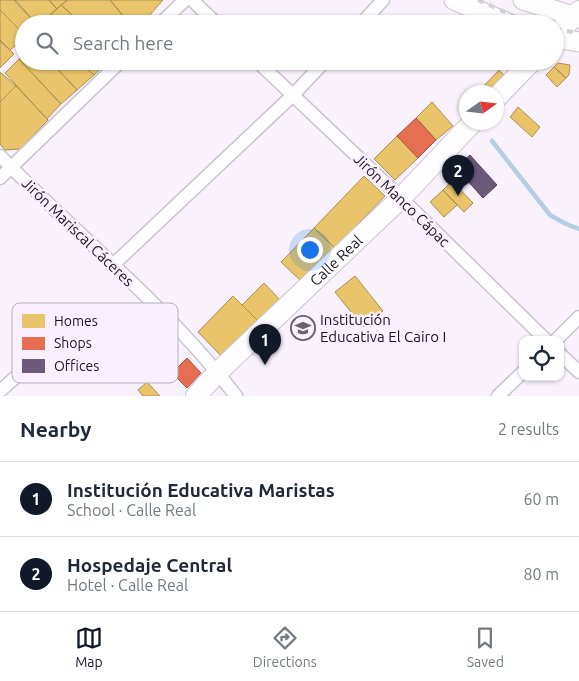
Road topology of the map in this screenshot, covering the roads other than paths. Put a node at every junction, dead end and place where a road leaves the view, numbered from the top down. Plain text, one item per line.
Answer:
1 (185, 0) edge
2 (192, 0) edge
3 (383, 0) edge
4 (454, 0) edge
5 (524, 0) edge
6 (169, 15) edge
7 (208, 15) edge
8 (369, 15) edge
9 (489, 15) edge
10 (577, 16) edge
11 (564, 28) edge
12 (564, 39) edge
13 (579, 42) edge
14 (112, 70) edge
15 (267, 70) edge
16 (317, 70) edge
17 (523, 70) edge
18 (504, 90) edge
19 (293, 95) junction
20 (466, 130) edge
21 (0, 156) edge
22 (11, 168) junction
23 (0, 178) edge
24 (401, 198) junction
25 (114, 264) junction
26 (152, 303) edge
27 (579, 317) edge
28 (178, 330) edge
29 (542, 336) edge
30 (560, 336) edge
31 (564, 358) edge
32 (218, 372) junction
33 (579, 372) edge
34 (519, 376) edge
35 (12, 380) edge
36 (0, 391) edge
37 (196, 396) edge
38 (236, 396) edge
39 (498, 396) edge

1 - 6 street
2 - 7 street
3 - 8 street
4 - 9 main road
5 - 10 main road
10 - 11 highway
12 - 13 main road
14 - 22 street
15 - 19 street, Jirón Manco Cápac
16 - 19 street
17 - 18 highway
19 - 24 street, Jirón Manco Cápac
19 - 25 street
20 - 24 highway, Calle Real
21 - 22 street, Jirón Mariscal Cáceres
22 - 23 street
22 - 25 street, Jirón Mariscal Cáceres
24 - 29 street, Jirón Manco Cápac
24 - 32 highway, Calle Real
25 - 26 street, Jirón Mariscal Cáceres
27 - 30 street
28 - 32 street, Jirón Mariscal Cáceres
31 - 33 street
32 - 37 highway, Calle Real
32 - 38 street, Jirón Mariscal Cáceres
34 - 39 street
35 - 36 street

